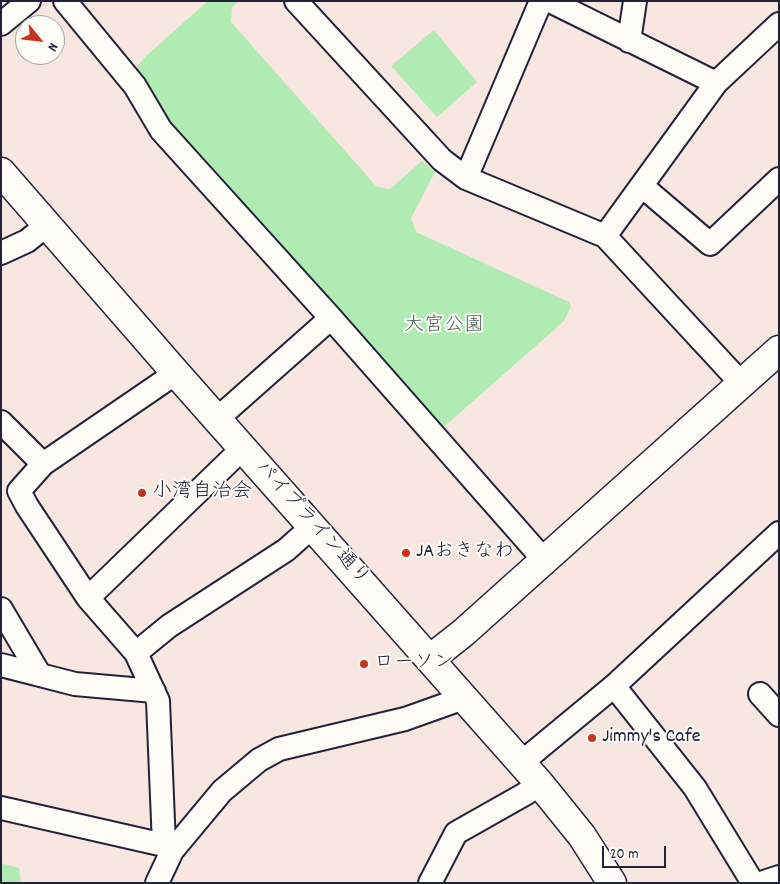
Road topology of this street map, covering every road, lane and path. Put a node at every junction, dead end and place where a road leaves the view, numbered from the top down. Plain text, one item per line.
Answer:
1 (29, 1) edge
2 (65, 1) edge
3 (296, 1) edge
4 (541, 1) edge
5 (550, 1) edge
6 (635, 1) edge
7 (1, 24) edge
8 (779, 24) edge
9 (629, 40) junction
10 (716, 84) junction
11 (1, 172) edge
12 (466, 178) junction
13 (779, 179) edge
14 (642, 186) junction
15 (47, 225) junction
16 (605, 236) junction
17 (1, 253) edge
18 (331, 318) junction
19 (779, 350) edge
20 (176, 373) junction
21 (742, 383) junction
22 (216, 419) junction
23 (1, 422) edge
24 (243, 448) junction
25 (43, 464) junction
26 (313, 526) junction
27 (779, 533) edge
28 (544, 560) junction
29 (88, 598) junction
30 (1, 609) edge
31 (136, 653) junction
32 (430, 659) junction
33 (1, 666) edge
34 (40, 675) junction
35 (614, 686) junction
36 (154, 691) junction
37 (760, 694) dead end
38 (464, 698) junction
39 (779, 715) edge
40 (522, 762) junction
41 (540, 784) junction
42 (1, 808) edge
43 (168, 848) junction
44 (779, 877) edge
45 (157, 883) edge
46 (430, 883) edge
47 (612, 883) edge
48 (753, 883) edge
49 (761, 883) edge

1 - 7 street
2 - 18 street
3 - 12 street
4 - 12 street
5 - 9 street
6 - 9 street
8 - 10 street
9 - 10 street
10 - 14 street
11 - 15 main road, パイプライン通り
12 - 16 street
13 - 14 street
14 - 16 street
15 - 17 street
15 - 20 main road, パイプライン通り
16 - 21 street
18 - 22 street
18 - 28 street
19 - 21 main road
20 - 22 main road, パイプライン通り
20 - 25 street
21 - 28 main road
22 - 24 main road, パイプライン通り
23 - 25 street
24 - 26 main road, パイプライン通り
24 - 29 street
25 - 29 street
26 - 31 street
26 - 32 main road, パイプライン通り
27 - 35 street
28 - 32 main road
29 - 31 street
30 - 34 street
31 - 36 street
32 - 38 main road, パイプライン通り
33 - 34 street
34 - 36 street
35 - 40 street
35 - 48 street
36 - 43 street
37 - 39 street
38 - 40 main road, パイプライン通り
38 - 43 street
40 - 41 main road, パイプライン通り
41 - 46 street
41 - 47 main road, パイプライン通り
42 - 43 street
43 - 45 street
44 - 49 street

